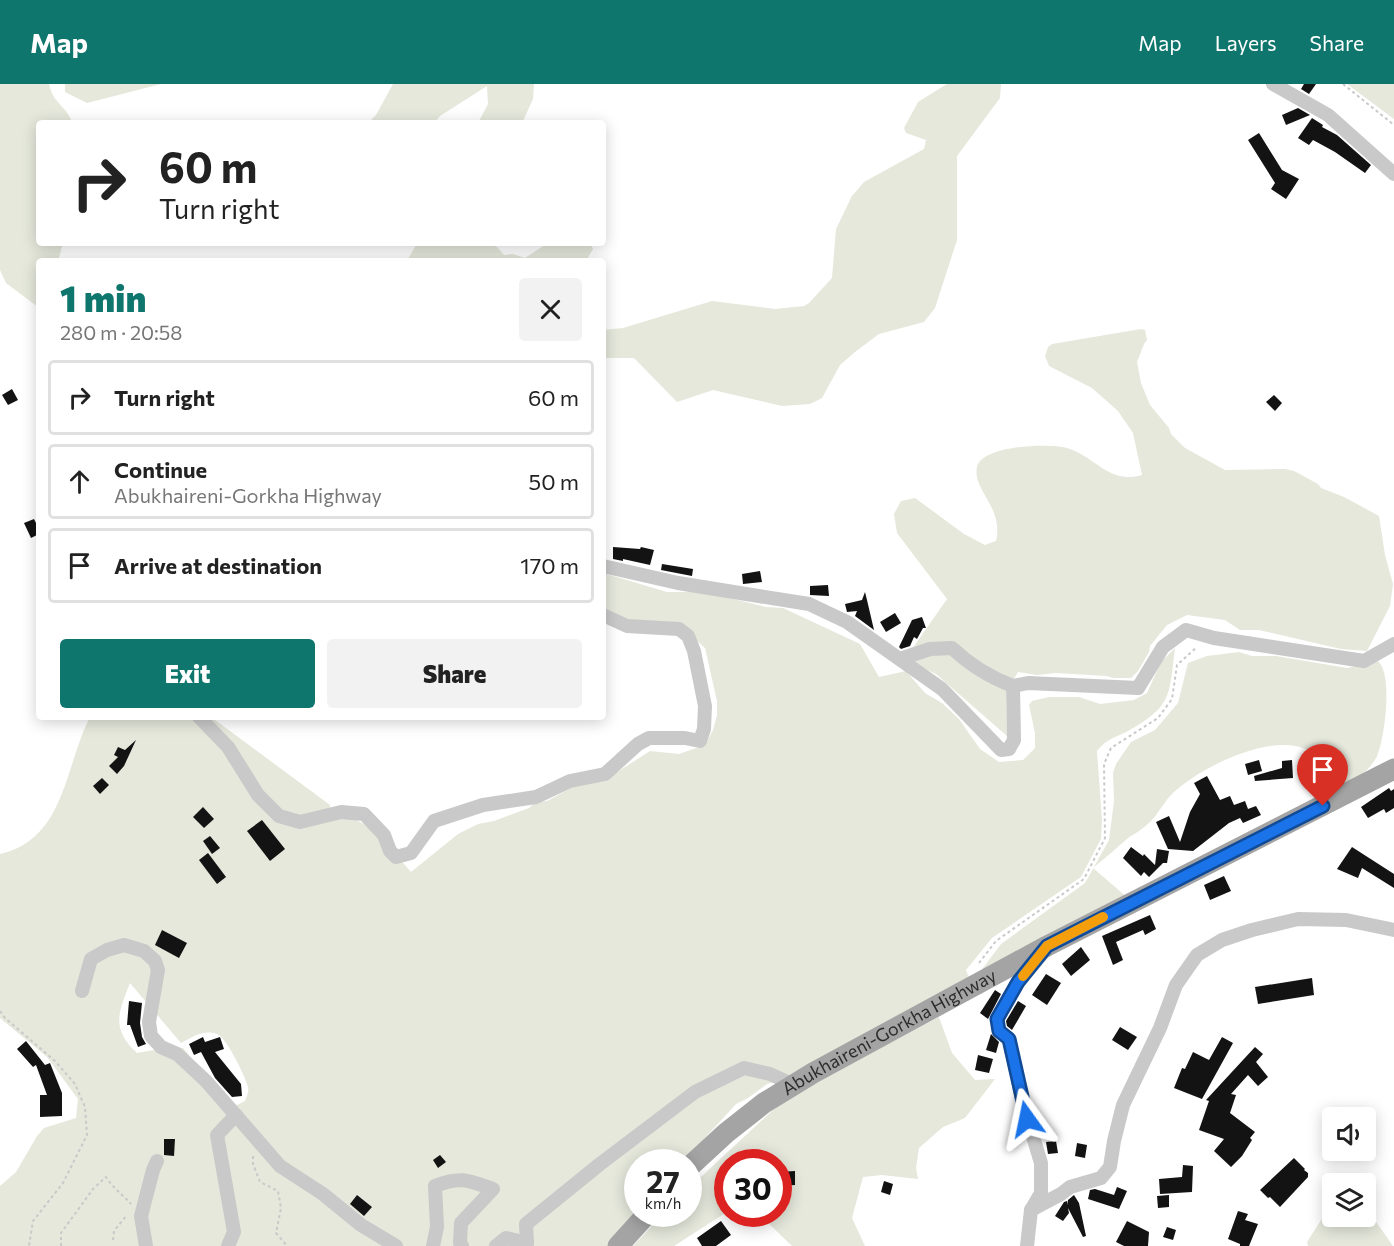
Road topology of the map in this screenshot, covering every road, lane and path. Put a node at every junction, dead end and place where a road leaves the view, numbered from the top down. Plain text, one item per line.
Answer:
1 (1273, 84) edge
2 (1342, 84) edge
3 (1394, 125) edge
4 (1394, 174) edge
5 (606, 568) edge
6 (606, 616) edge
7 (1214, 638) junction
8 (1394, 644) edge
9 (900, 659) junction
10 (1013, 686) junction
11 (202, 720) edge
12 (1394, 769) edge
13 (1394, 930) edge
14 (1047, 946) junction
15 (984, 981) junction
16 (82, 991) dead end
17 (0, 1011) edge
18 (794, 1085) junction
19 (236, 1115) junction
20 (253, 1148) dead end
21 (702, 1155) edge
22 (157, 1161) dead end
23 (140, 1204) junction
24 (1031, 1210) junction
25 (635, 1227) edge
26 (113, 1240) dead end
27 (527, 1245) edge
28 (29, 1246) edge
29 (61, 1246) edge
30 (147, 1246) edge
31 (228, 1246) edge
32 (287, 1246) edge
33 (396, 1246) edge
34 (433, 1246) edge
35 (462, 1246) edge
36 (496, 1246) edge
37 (618, 1246) edge
38 (1027, 1246) edge

1 - 4 street
2 - 3 path
5 - 9 street
6 - 11 street
7 - 8 street
7 - 10 street
7 - 15 path
9 - 10 street
9 - 10 street
12 - 14 main road, Abukhaireni-Gorkha Highway
13 - 24 street
14 - 15 main road, Abukhaireni-Gorkha Highway
14 - 24 street
15 - 18 main road, Abukhaireni-Gorkha Highway
16 - 19 street
17 - 28 path
18 - 21 main road, Abukhaireni-Gorkha Highway
18 - 27 street
19 - 31 street
19 - 33 street
20 - 32 path
22 - 23 street
23 - 26 path
23 - 29 path
23 - 30 street
24 - 38 street
25 - 37 main road
27 - 36 street
34 - 35 street

